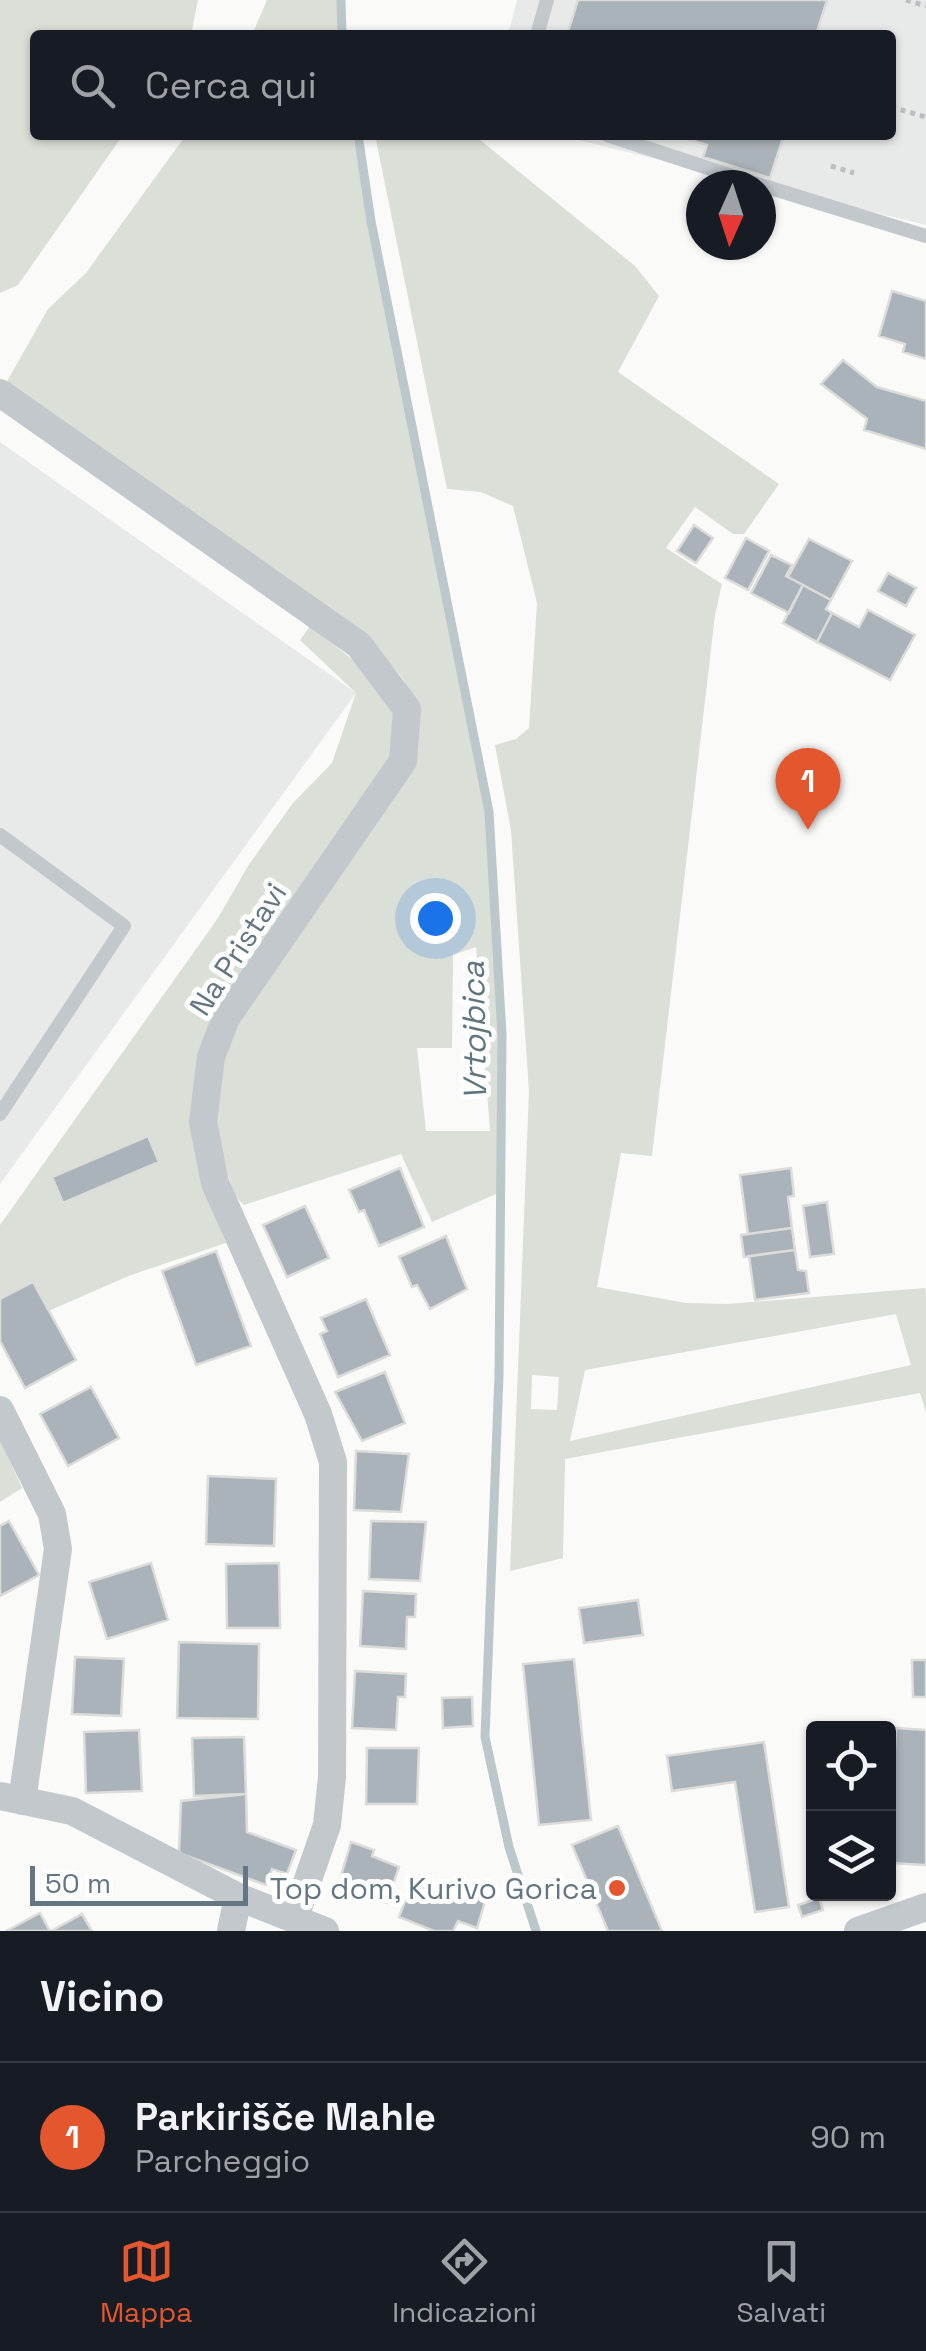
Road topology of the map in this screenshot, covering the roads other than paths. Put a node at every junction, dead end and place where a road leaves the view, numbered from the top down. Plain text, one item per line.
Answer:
1 (547, 0) edge
2 (538, 30) edge
3 (622, 140) edge
4 (715, 170) edge
5 (776, 190) edge
6 (926, 236) edge
7 (0, 394) edge
8 (0, 836) edge
9 (0, 1114) edge
10 (0, 1410) edge
11 (11, 1799) edge
12 (238, 1897) junction
13 (926, 1907) edge
14 (295, 1918) junction
15 (231, 1931) edge
16 (325, 1931) edge
17 (858, 1931) edge

1 - 2 lane
3 - 4 lane
5 - 6 lane
7 - 14 street, Na Pristavi
8 - 9 lane
10 - 11 street
11 - 12 street
12 - 14 street
12 - 15 street
13 - 17 street
14 - 16 street

